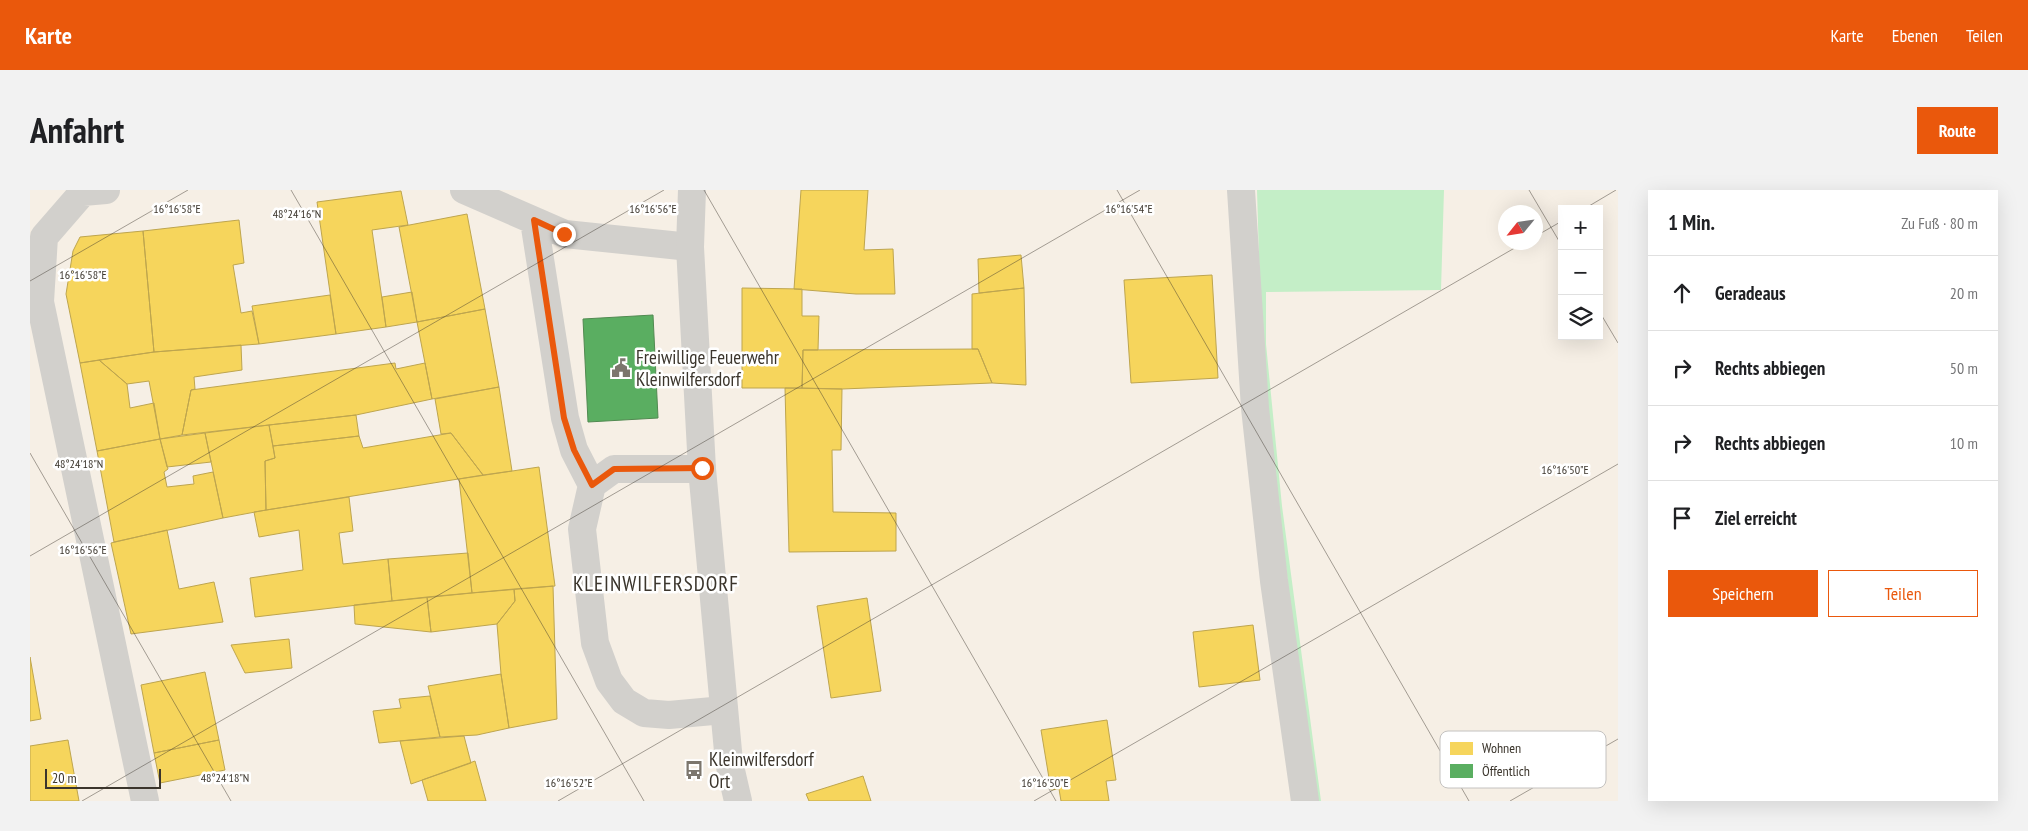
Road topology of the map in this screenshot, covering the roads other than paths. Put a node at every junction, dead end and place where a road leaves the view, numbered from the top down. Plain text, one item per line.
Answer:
1 (464, 190) edge
2 (692, 190) edge
3 (1241, 190) edge
4 (91, 191) edge
5 (534, 220) junction
6 (690, 247) junction
7 (702, 468) junction
8 (592, 485) junction
9 (724, 710) junction
10 (144, 801) edge
11 (738, 801) edge
12 (1305, 801) edge

1 - 5 street
2 - 6 street
3 - 12 street
4 - 10 street
5 - 6 street
5 - 8 street
6 - 7 street
7 - 8 street
7 - 9 street
8 - 9 street
9 - 11 street

